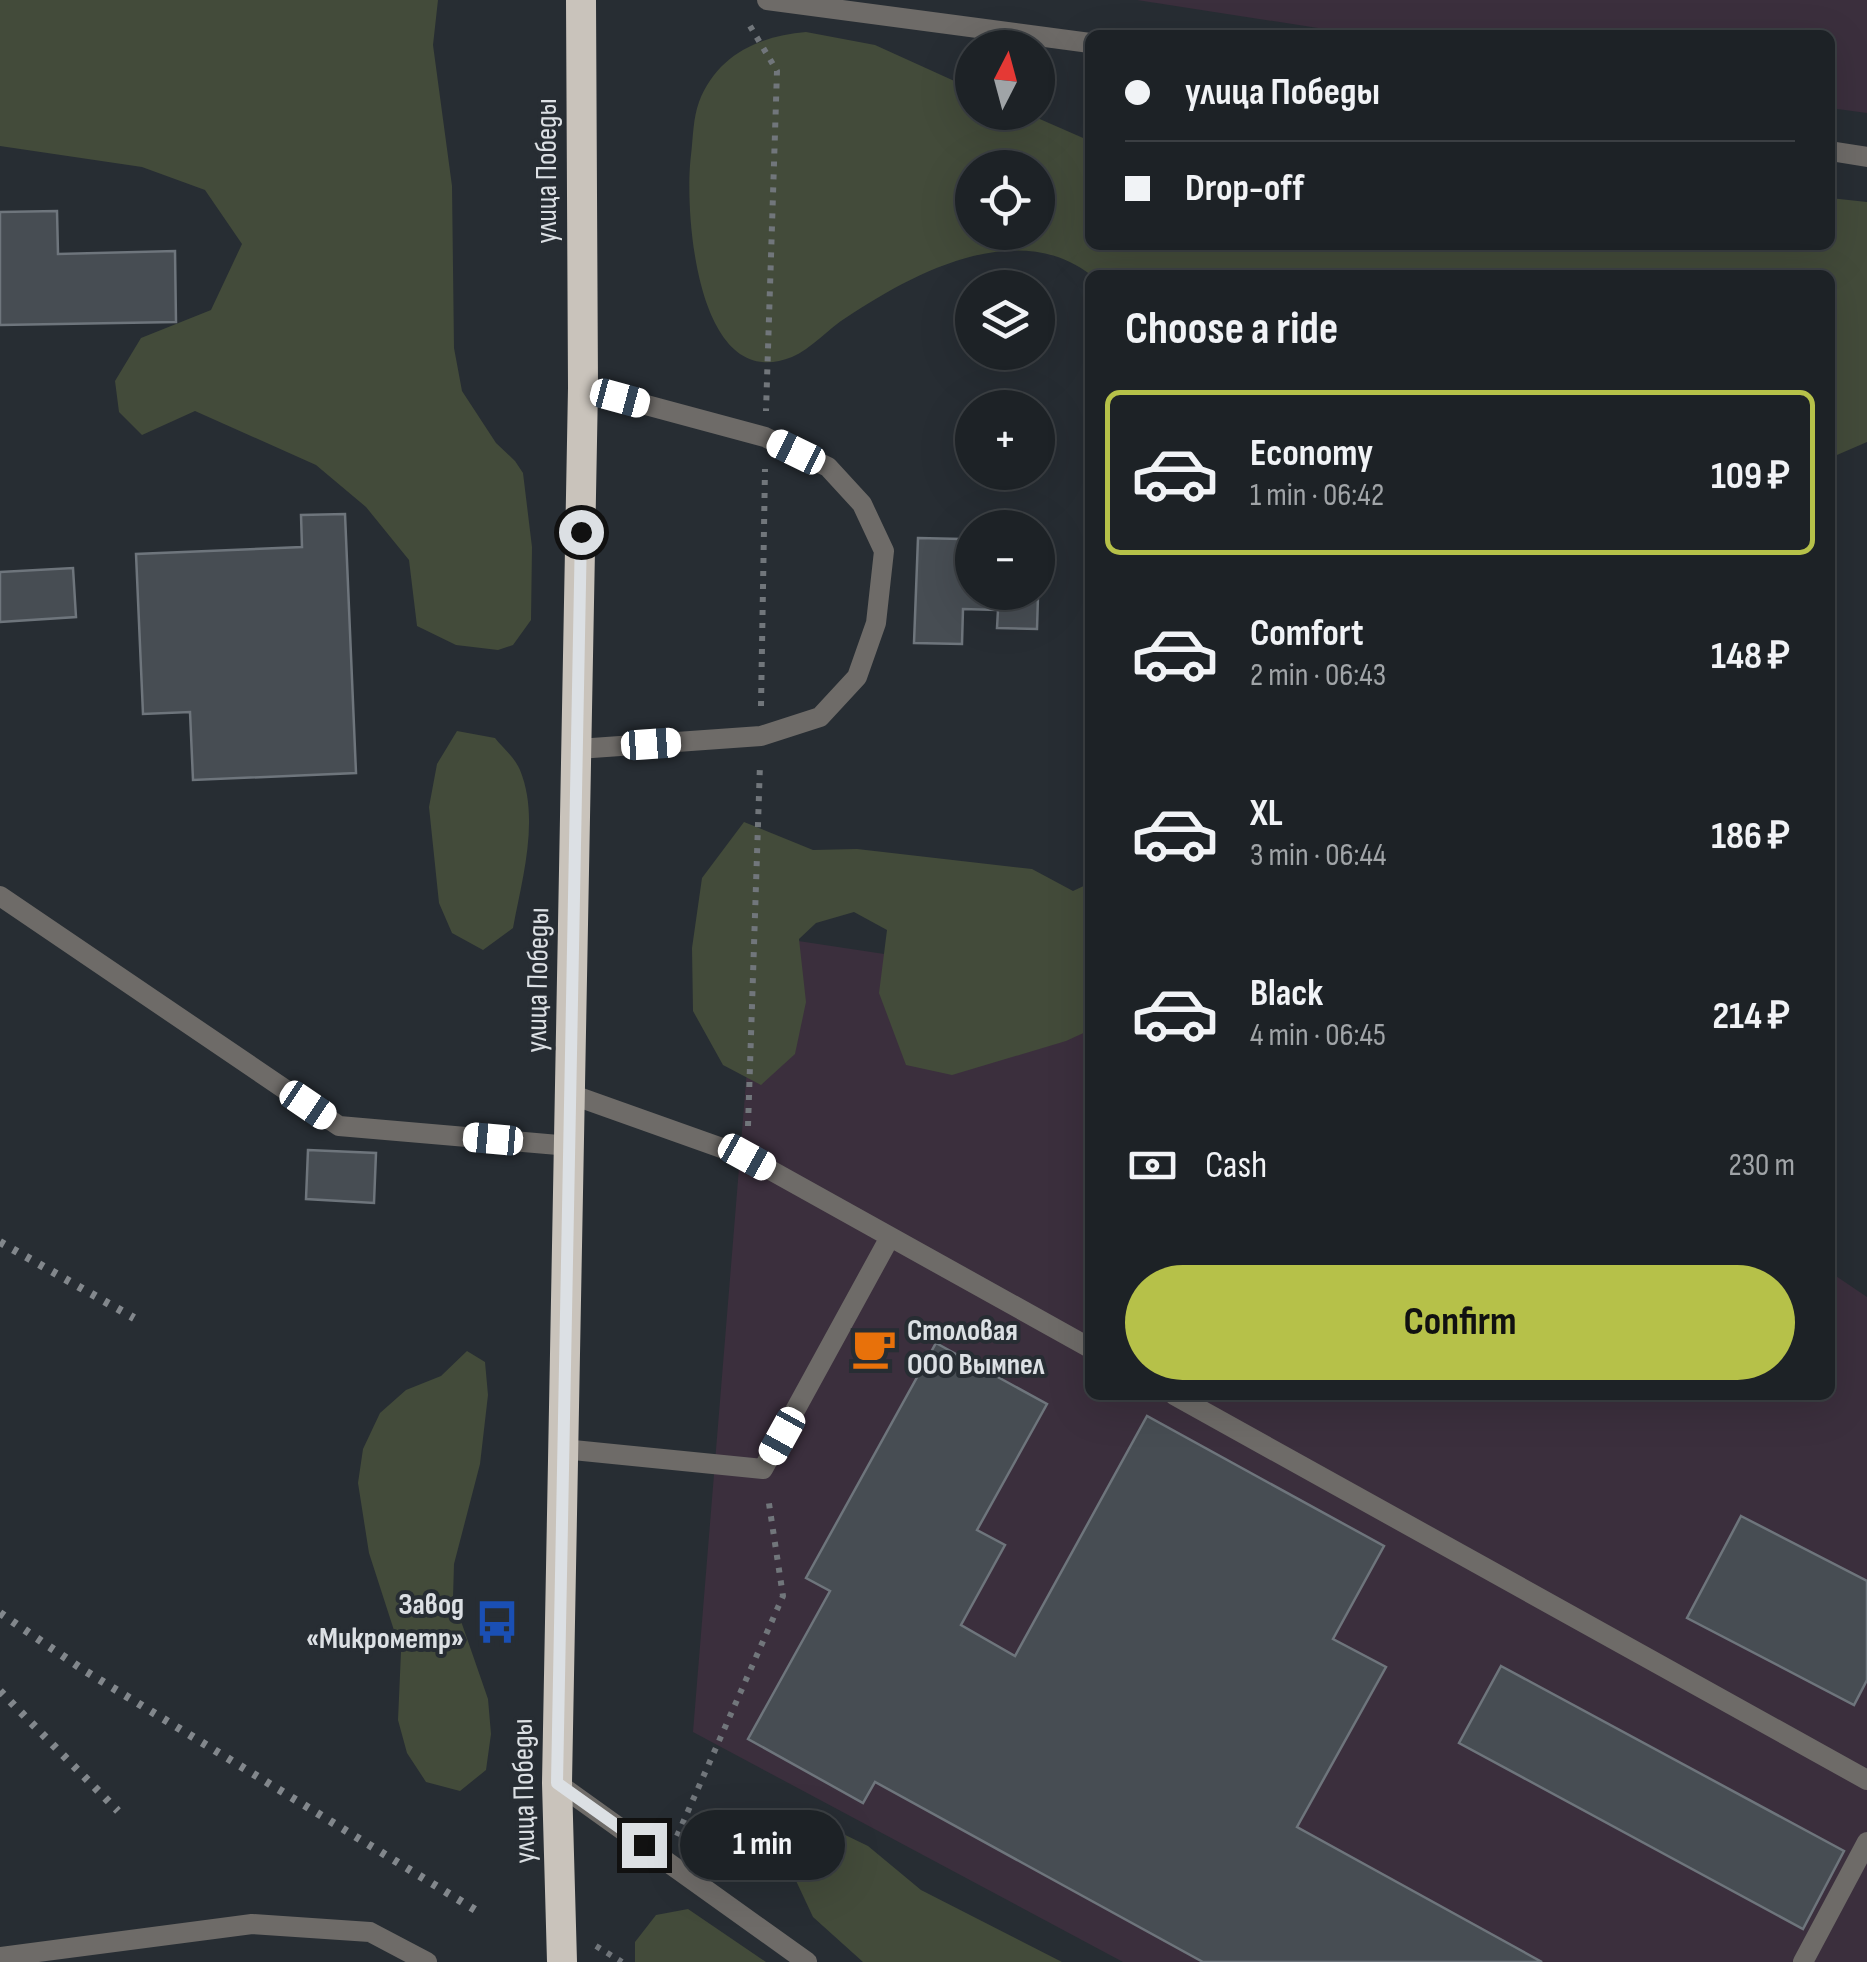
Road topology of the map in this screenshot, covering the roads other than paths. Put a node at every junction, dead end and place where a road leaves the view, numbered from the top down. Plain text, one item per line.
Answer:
1 (581, 0) edge
2 (767, 0) edge
3 (1085, 42) edge
4 (1835, 151) edge
5 (1867, 157) edge
6 (583, 388) junction
7 (578, 749) junction
8 (0, 896) edge
9 (570, 1094) junction
10 (570, 1146) junction
11 (890, 1237) junction
12 (1085, 1345) edge
13 (1183, 1400) edge
14 (564, 1449) junction
15 (1867, 1780) edge
16 (557, 1783) junction
17 (1867, 1842) edge
18 (0, 1957) edge
19 (428, 1962) edge
20 (562, 1962) edge
21 (808, 1962) edge
22 (1803, 1962) edge

1 - 6 highway, улица Победы
2 - 3 street
4 - 5 street
6 - 7 highway, улица Победы
6 - 7 street
7 - 9 highway, улица Победы
8 - 10 street
9 - 10 highway, улица Победы
9 - 11 street
10 - 14 highway, улица Победы
11 - 12 street
11 - 14 street
13 - 15 street
14 - 16 highway, улица Победы
16 - 20 highway, улица Победы
16 - 21 street
17 - 22 street
18 - 19 street

